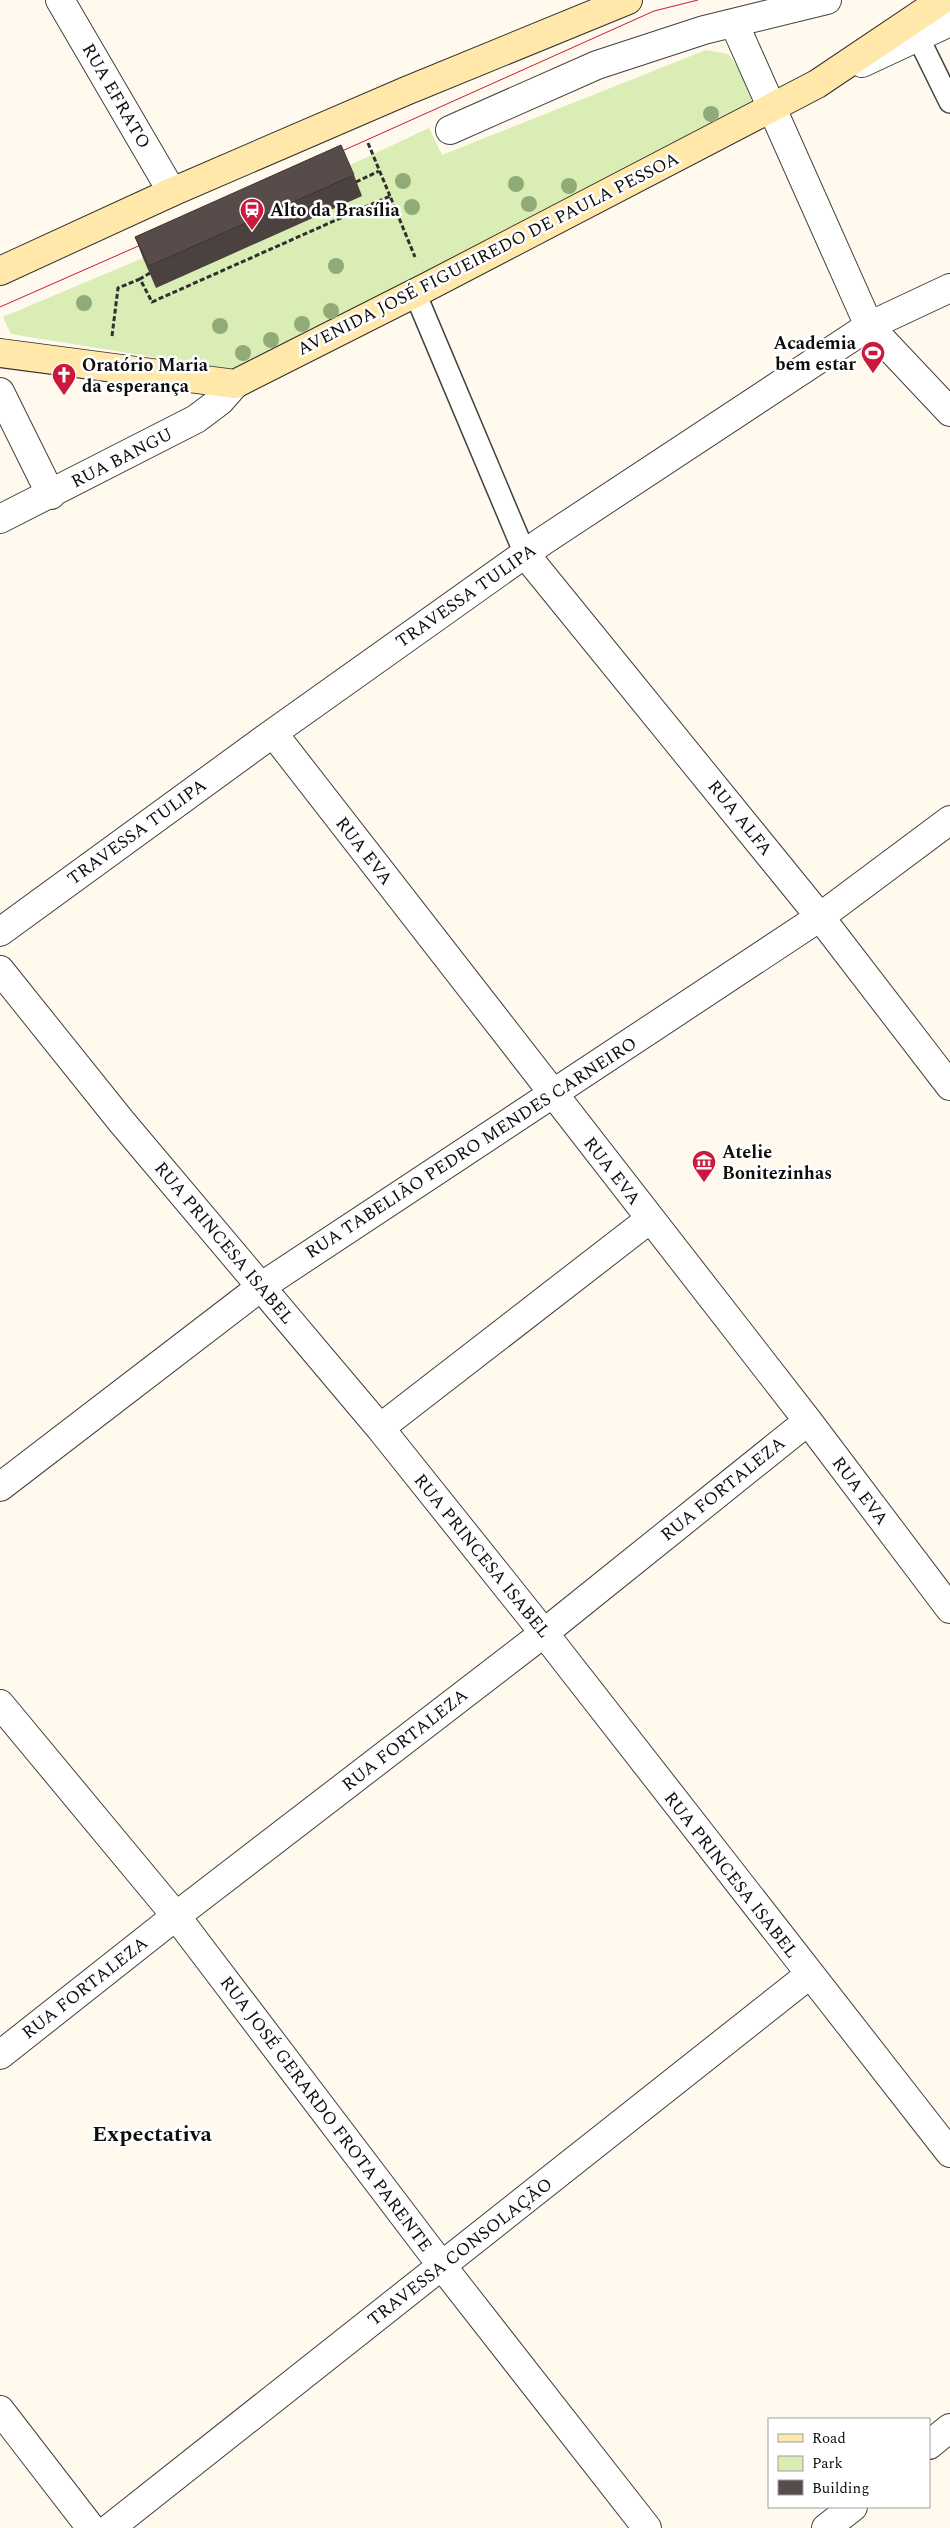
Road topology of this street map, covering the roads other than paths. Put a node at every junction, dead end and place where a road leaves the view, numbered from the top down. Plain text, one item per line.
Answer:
1 (60, 0) edge
2 (628, 0) edge
3 (827, 0) edge
4 (942, 0) edge
5 (950, 22) edge
6 (734, 23) junction
7 (918, 37) junction
8 (817, 84) junction
9 (950, 102) edge
10 (772, 108) junction
11 (450, 130) dead end
12 (172, 192) junction
13 (0, 270) edge
14 (950, 288) edge
15 (421, 290) junction
16 (868, 326) junction
17 (0, 353) edge
18 (235, 384) junction
19 (0, 392) edge
20 (950, 412) edge
21 (51, 494) junction
22 (0, 519) edge
23 (525, 554) junction
24 (273, 733) junction
25 (950, 820) edge
26 (820, 917) junction
27 (0, 932) edge
28 (0, 970) edge
29 (950, 1086) edge
30 (553, 1095) junction
31 (650, 1219) junction
32 (262, 1286) junction
33 (808, 1422) junction
34 (380, 1428) junction
35 (0, 1487) edge
36 (950, 1609) edge
37 (544, 1633) junction
38 (0, 1704) edge
39 (176, 1916) junction
40 (809, 1975) junction
41 (0, 2056) edge
42 (950, 2152) edge
43 (442, 2266) junction
44 (0, 2410) edge
45 (950, 2428) edge
46 (930, 2444) edge
47 (852, 2508) edge
48 (91, 2528) edge
49 (110, 2528) edge
50 (647, 2528) edge
51 (826, 2528) edge

1 - 12 street, RUA EFRATO
2 - 12 main road
3 - 6 street
4 - 8 main road, AVENIDA JOSÉ FIGUEIREDO DE PAULA PESSOA
5 - 7 street
6 - 10 street
6 - 11 street
7 - 8 street
7 - 9 lane
8 - 10 main road, AVENIDA JOSÉ FIGUEIREDO DE PAULA PESSOA
10 - 15 main road, AVENIDA JOSÉ FIGUEIREDO DE PAULA PESSOA
10 - 16 street
12 - 13 main road
14 - 16 street, TRAVESSA TULIPA
15 - 18 main road, AVENIDA JOSÉ FIGUEIREDO DE PAULA PESSOA
15 - 23 lane
16 - 20 street
16 - 23 street, TRAVESSA TULIPA
17 - 18 main road
18 - 21 street, RUA BANGU
19 - 21 street
21 - 22 street, RUA BANGU
23 - 24 street, TRAVESSA TULIPA
23 - 26 street, RUA ALFA
24 - 27 street, TRAVESSA TULIPA
24 - 30 street, RUA EVA
25 - 26 street, RUA TABELIÃO PEDRO MENDES CARNEIRO
26 - 29 street, RUA ALFA
26 - 30 street, RUA TABELIÃO PEDRO MENDES CARNEIRO
28 - 32 street, RUA PRINCESA ISABEL
30 - 31 street, RUA EVA
30 - 32 street, RUA TABELIÃO PEDRO MENDES CARNEIRO
31 - 33 street, RUA EVA
31 - 34 street
32 - 34 street, RUA PRINCESA ISABEL
32 - 35 street, RUA TABELIÃO PEDRO MENDES CARNEIRO
33 - 36 street, RUA EVA
33 - 37 street, RUA FORTALEZA
34 - 37 street, RUA PRINCESA ISABEL
37 - 39 street, RUA FORTALEZA
37 - 40 street, RUA PRINCESA ISABEL
38 - 39 street, RUA JOSÉ GERARDO FROTA PARENTE
39 - 41 street, RUA FORTALEZA
39 - 43 street, RUA JOSÉ GERARDO FROTA PARENTE
40 - 42 street, RUA PRINCESA ISABEL
40 - 43 street, TRAVESSA CONSOLAÇÃO
43 - 49 street, TRAVESSA CONSOLAÇÃO
43 - 50 street, RUA JOSÉ GERARDO FROTA PARENTE
44 - 48 street
45 - 46 street
47 - 51 street

